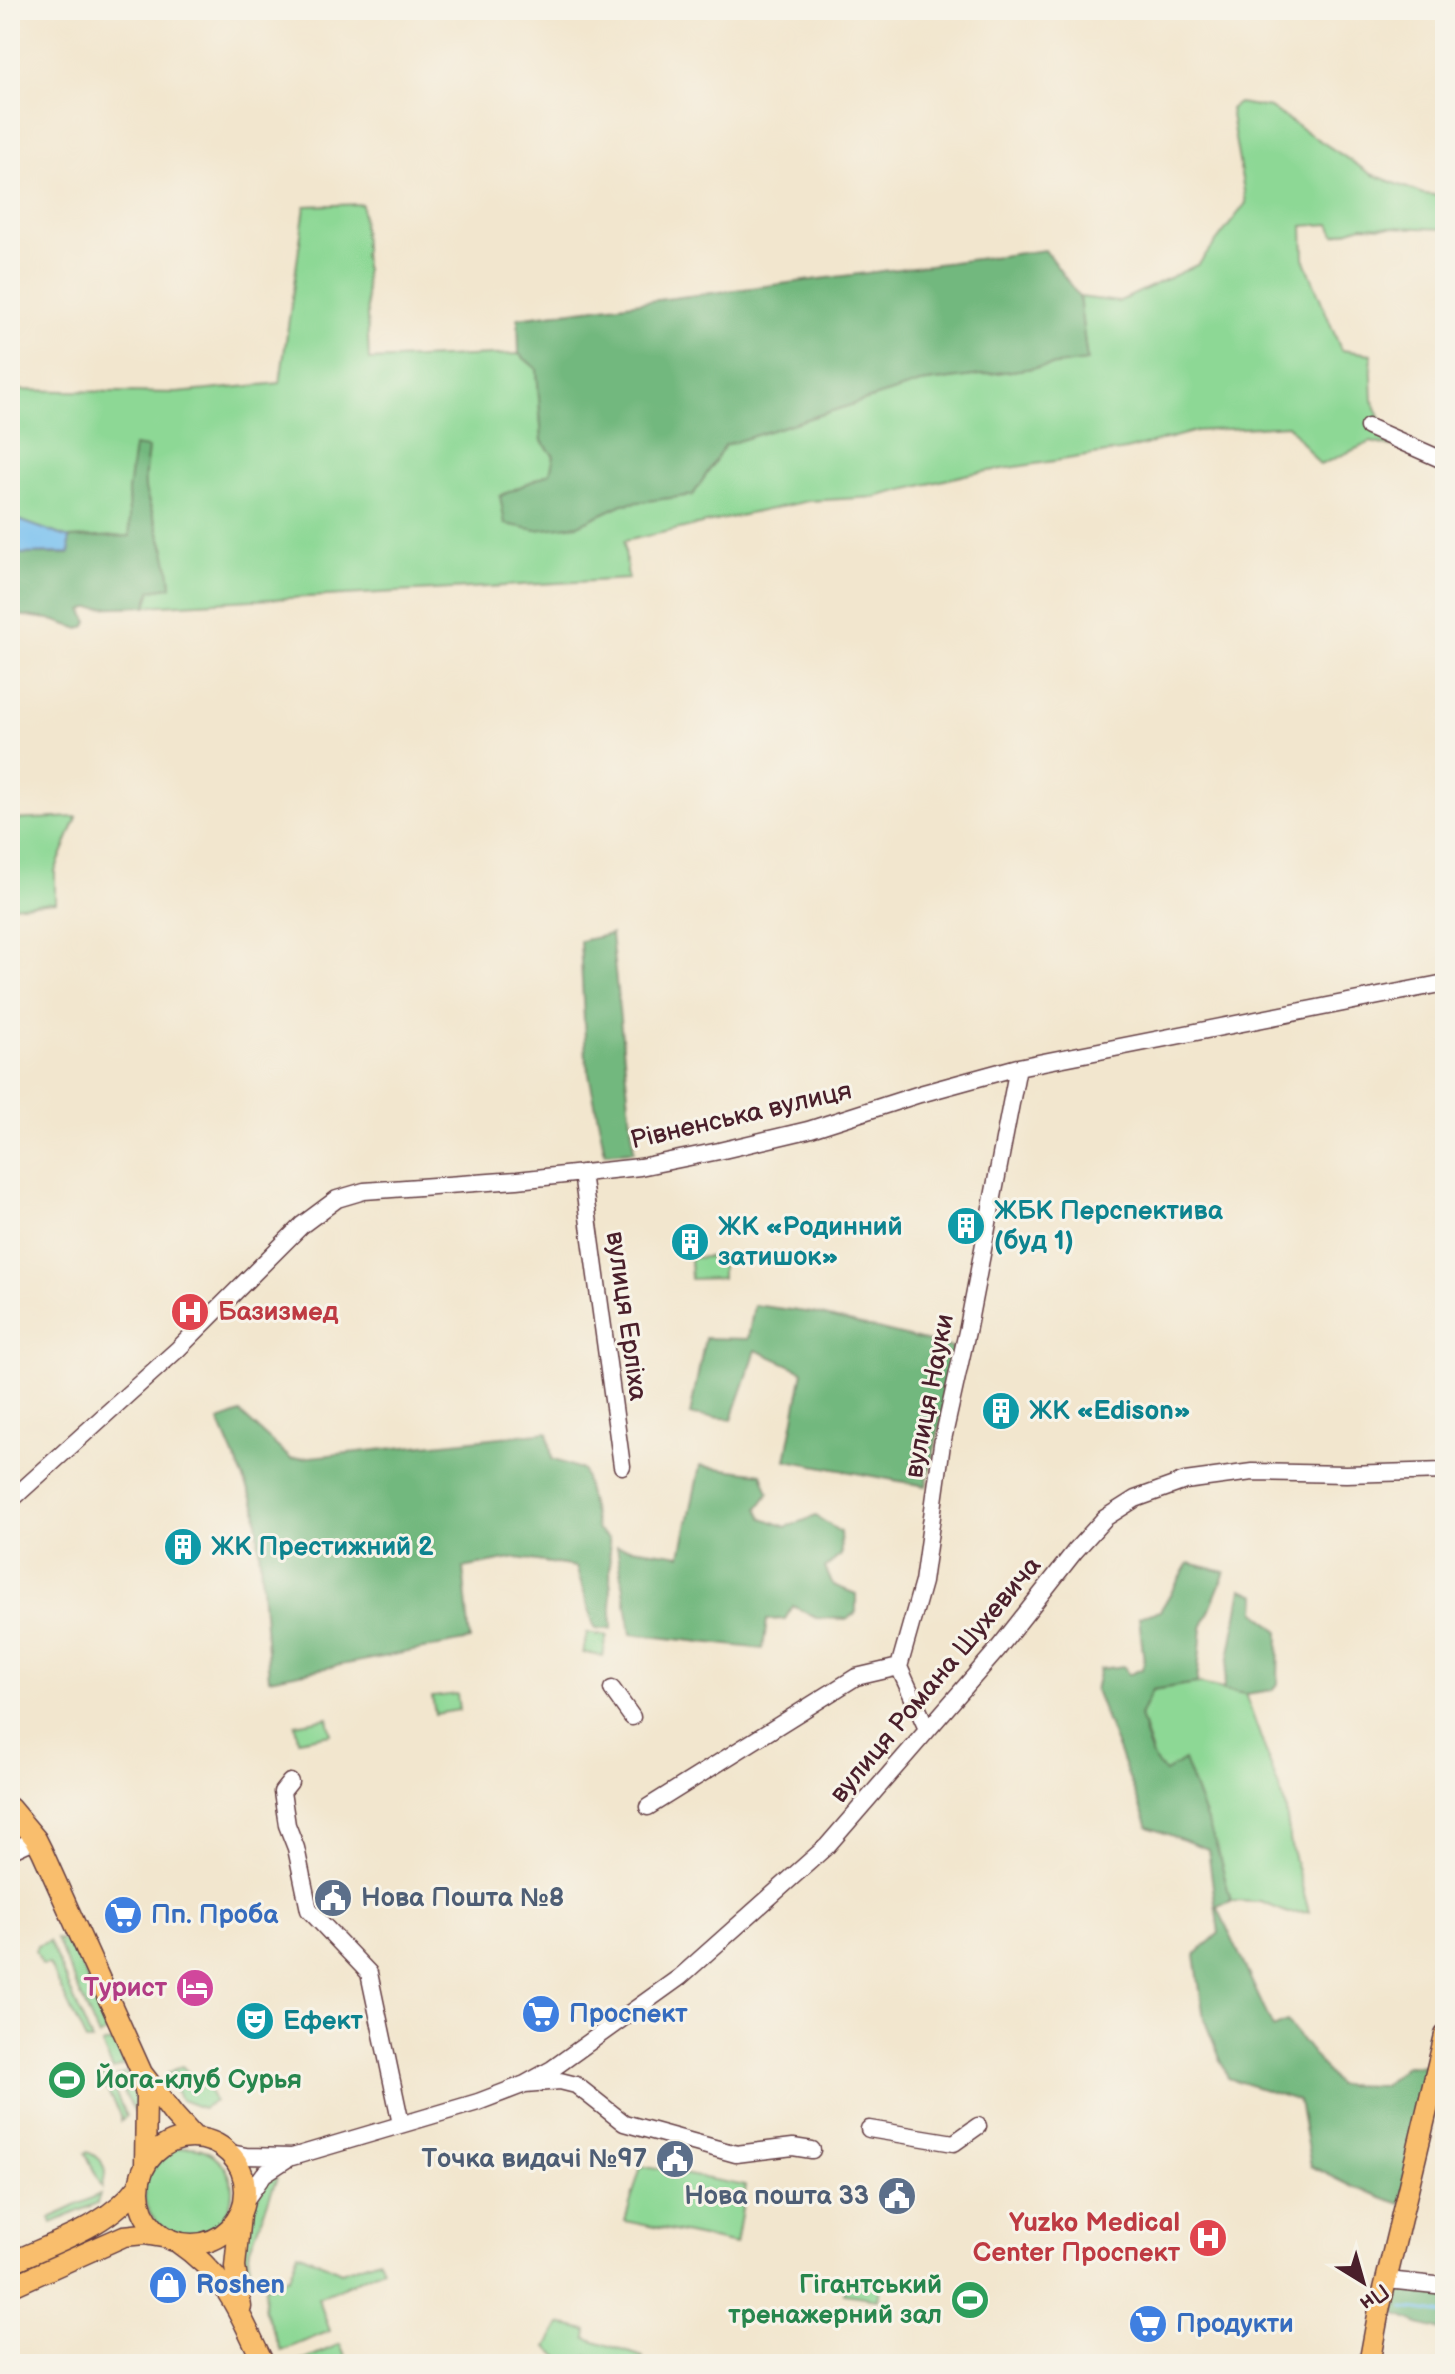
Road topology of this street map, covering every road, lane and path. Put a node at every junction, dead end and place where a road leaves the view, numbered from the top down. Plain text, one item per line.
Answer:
1 (1368, 427) dead end
2 (1445, 461) edge
3 (1445, 983) edge
4 (1018, 1067) junction
5 (582, 1173) junction
6 (622, 1466) dead end
7 (1445, 1471) edge
8 (10, 1501) edge
9 (899, 1667) junction
10 (612, 1689) dead end
11 (632, 1717) dead end
12 (927, 1729) junction
13 (290, 1782) dead end
14 (648, 1807) dead end
15 (10, 1808) edge
16 (36, 1839) junction
17 (10, 1851) edge
18 (1445, 2035) edge
19 (142, 2073) junction
20 (525, 2084) junction
21 (401, 2124) junction
22 (978, 2126) dead end
23 (869, 2129) dead end
24 (195, 2138) junction
25 (812, 2150) dead end
26 (226, 2152) junction
27 (292, 2157) junction
28 (142, 2175) junction
29 (242, 2207) junction
30 (172, 2240) junction
31 (10, 2263) edge
32 (1387, 2280) junction
33 (1445, 2286) edge
34 (10, 2287) edge
35 (243, 2314) junction
36 (264, 2364) edge
37 (1369, 2364) edge

1 - 2 street
3 - 4 street, Рівненська вулиця
4 - 5 street, Рівненська вулиця
4 - 9 street, вулиця Науки
5 - 6 street, вулиця Ерліха
5 - 8 street, Рівненська вулиця
7 - 12 street, вулиця Романа Шухевича
9 - 12 street
9 - 14 street
10 - 11 street
12 - 20 street, вулиця Романа Шухевича
13 - 21 street
15 - 16 main road
16 - 17 street
16 - 19 main road
18 - 32 main road
19 - 24 main road
19 - 28 main road
20 - 21 street
20 - 25 street
21 - 27 street
22 - 23 street
24 - 26 main road
24 - 28 main road
26 - 27 street
26 - 29 main road
27 - 29 street
28 - 30 main road
28 - 31 main road
29 - 30 main road
29 - 35 main road
30 - 34 main road
30 - 35 main road
32 - 33 street
32 - 37 main road
35 - 36 main road

